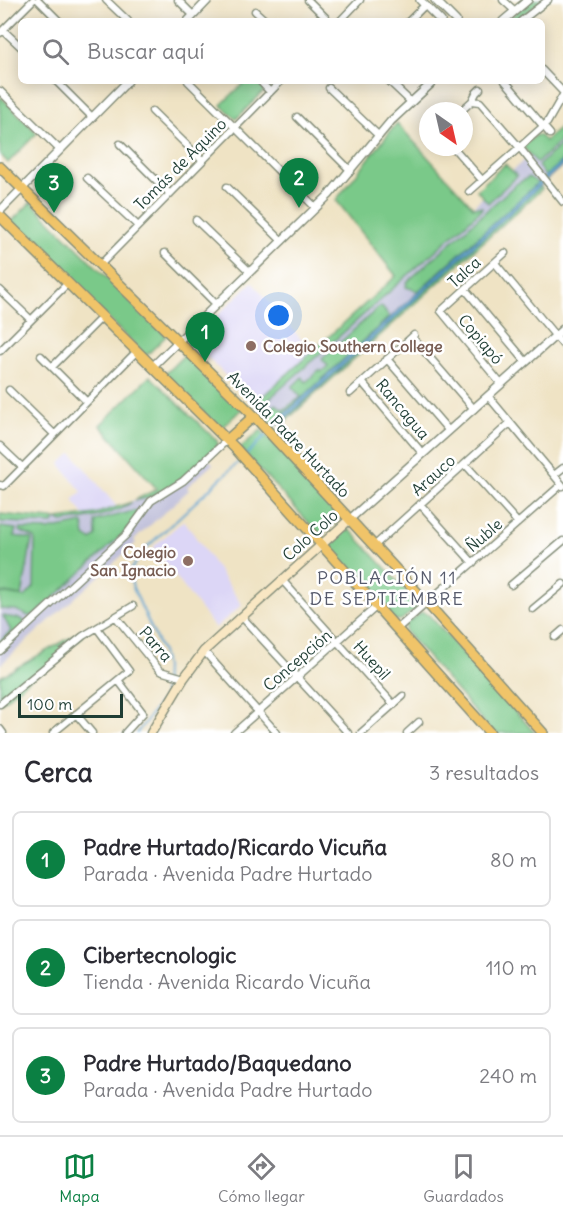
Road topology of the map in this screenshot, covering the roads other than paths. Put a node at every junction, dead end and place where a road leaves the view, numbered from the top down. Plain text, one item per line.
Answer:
1 (33, 0) edge
2 (38, 0) edge
3 (106, 0) edge
4 (178, 0) edge
5 (208, 0) edge
6 (308, 0) edge
7 (360, 0) edge
8 (435, 0) edge
9 (503, 0) edge
10 (528, 0) edge
11 (548, 0) edge
12 (422, 3) edge
13 (255, 11) dead end
14 (514, 11) junction
15 (56, 18) edge
16 (125, 18) edge
17 (190, 18) edge
18 (263, 18) edge
19 (326, 18) edge
20 (343, 18) edge
21 (411, 18) edge
22 (438, 18) edge
23 (453, 18) edge
24 (506, 18) edge
25 (525, 18) edge
26 (2, 31) edge
27 (18, 44) edge
28 (545, 73) edge
29 (59, 84) edge
30 (122, 84) edge
31 (191, 84) edge
32 (263, 84) edge
33 (277, 84) edge
34 (392, 84) edge
35 (431, 84) edge
36 (508, 84) edge
37 (329, 88) dead end
38 (480, 89) dead end
39 (0, 91) edge
40 (270, 92) junction
41 (563, 94) edge
42 (411, 102) junction
43 (476, 102) junction
44 (473, 104) edge
45 (152, 111) dead end
46 (92, 117) junction
47 (297, 117) dead end
48 (543, 125) junction
49 (235, 127) junction
50 (550, 134) dead end
51 (379, 136) junction
52 (120, 144) dead end
53 (520, 148) junction
54 (60, 150) junction
55 (461, 156) edge
56 (202, 160) junction
57 (0, 167) edge
58 (351, 171) junction
59 (87, 178) dead end
60 (482, 180) junction
61 (227, 187) dead end
62 (22, 188) junction
63 (469, 192) dead end
64 (170, 194) junction
65 (563, 202) edge
66 (316, 208) junction
67 (0, 211) edge
68 (0, 216) edge
69 (196, 220) dead end
70 (138, 226) junction
71 (282, 241) junction
72 (165, 253) dead end
73 (505, 254) dead end
74 (495, 263) junction
75 (99, 265) junction
76 (250, 272) junction
77 (68, 283) junction
78 (0, 290) edge
79 (465, 290) junction
80 (216, 304) junction
81 (441, 311) joint
82 (102, 317) junction
83 (31, 320) junction
84 (563, 329) edge
85 (555, 336) junction
86 (177, 342) junction
87 (563, 345) edge
88 (0, 351) edge
89 (137, 351) junction
90 (41, 356) dead end
91 (387, 359) junction
92 (526, 362) junction
93 (52, 367) junction
94 (152, 367) junction
95 (362, 382) junction
96 (501, 384) junction
97 (9, 390) dead end
98 (350, 393) dead end
99 (488, 396) junction
100 (86, 401) junction
101 (474, 409) junction
102 (254, 416) junction
103 (510, 423) junction
104 (449, 431) junction
105 (54, 434) junction
106 (227, 440) junction
107 (0, 446) edge
108 (423, 454) junction
109 (465, 464) junction
110 (22, 467) junction
111 (563, 468) edge
112 (554, 475) junction
113 (0, 485) edge
114 (562, 486) edge
115 (420, 504) junction
116 (350, 519) junction
117 (518, 523) junction
118 (563, 541) edge
119 (322, 545) junction
120 (374, 546) junction
121 (473, 563) junction
122 (282, 580) junction
123 (511, 585) dead end
124 (563, 585) edge
125 (427, 603) junction
126 (133, 606) dead end
127 (377, 606) junction
128 (533, 609) dead end
129 (116, 617) junction
130 (242, 617) junction
131 (97, 628) junction
132 (397, 629) junction
133 (563, 630) edge
134 (555, 637) dead end
135 (338, 642) junction
136 (0, 651) edge
137 (204, 651) junction
138 (297, 677) junction
139 (184, 678) junction
140 (118, 680) junction
141 (404, 696) dead end
142 (0, 704) edge
143 (394, 705) junction
144 (258, 712) junction
145 (76, 714) junction
146 (419, 722) dead end
147 (0, 729) edge
148 (275, 732) edge
149 (3, 733) edge
150 (53, 733) edge
151 (92, 733) edge
152 (125, 733) edge
153 (151, 733) edge
154 (234, 733) edge
155 (348, 733) edge
156 (361, 733) edge
157 (407, 733) edge
158 (490, 733) edge
159 (543, 733) edge

1 - 26 street
2 - 15 street
3 - 16 street
4 - 17 street
5 - 17 street
6 - 19 street
7 - 20 street
8 - 23 street
9 - 14 street
10 - 14 street
11 - 25 street
12 - 21 street
12 - 22 street
13 - 18 street
14 - 24 street
26 - 27 street
28 - 41 street
29 - 46 street
30 - 46 street
31 - 49 street
32 - 40 street
33 - 40 street, Tomás de Aquino
34 - 42 street
35 - 42 street
36 - 48 street
37 - 51 street
38 - 43 street
39 - 54 street
40 - 49 street, Tomás de Aquino
41 - 48 street
42 - 51 street
43 - 44 street
43 - 53 street
45 - 56 street
46 - 54 street
47 - 58 street
48 - 50 street
48 - 53 street
49 - 56 street, Tomás de Aquino
49 - 66 street
51 - 58 street
52 - 64 street
53 - 60 street
53 - 65 street
54 - 62 street
55 - 60 street
56 - 64 street, Tomás de Aquino
57 - 62 main road, Avenida Padre Hurtado
58 - 66 street
59 - 70 street
60 - 63 street
61 - 71 street
62 - 67 street
62 - 75 main road, Avenida Padre Hurtado
64 - 70 street, Tomás de Aquino
66 - 71 street
68 - 77 main road
69 - 76 street
70 - 75 street, Tomás de Aquino
71 - 76 street
72 - 80 street
73 - 74 street, Talca
74 - 79 street, Talca
74 - 85 street
75 - 86 main road, Avenida Padre Hurtado
76 - 80 street
77 - 82 main road
77 - 83 street
78 - 83 street
79 - 81 street, Talca
79 - 92 street
80 - 86 street
81 - 96 street, Copiapó
82 - 89 main road
82 - 93 street
83 - 88 street
84 - 85 street, Colo Colo
85 - 87 street
85 - 92 street, Colo Colo
86 - 94 street
86 - 102 main road, Avenida Padre Hurtado
89 - 94 main road
89 - 100 street
90 - 93 street
91 - 95 street
91 - 101 street
91 - 104 street
92 - 96 street, Colo Colo
93 - 100 street
94 - 106 main road
95 - 98 street
95 - 108 street, Rancagua
96 - 99 street, Colo Colo
97 - 105 street
99 - 101 street, Colo Colo
99 - 103 street
100 - 105 street
101 - 104 street, Colo Colo
102 - 106 main road
102 - 116 main road, Avenida Padre Hurtado
103 - 109 street, Arauco
103 - 112 street
104 - 108 street, Colo Colo
105 - 110 street
106 - 119 main road
106 - 136 street
107 - 110 street
108 - 116 street, Colo Colo
109 - 115 street, Arauco
109 - 117 street
110 - 113 street
111 - 112 street
112 - 114 street
114 - 117 street, Ñuble
115 - 120 street, Arauco
115 - 121 street
116 - 119 main road, Colo Colo
116 - 120 main road, Avenida Padre Hurtado
117 - 121 street, Ñuble
118 - 123 street
119 - 122 main road, Colo Colo
119 - 127 main road
120 - 125 main road, Avenida Padre Hurtado
121 - 125 street, Ñuble
122 - 130 main road, Colo Colo
122 - 135 street, Huepil
124 - 128 street
125 - 132 street, Ñuble
125 - 159 main road, Avenida Padre Hurtado
126 - 129 street
127 - 132 main road
127 - 135 street, Concepción
129 - 131 street
129 - 139 street, Parra
130 - 137 main road, Colo Colo
130 - 138 street
131 - 140 street
131 - 142 street
132 - 158 main road
133 - 134 street
135 - 138 street, Concepción
135 - 143 street, Huepil
137 - 139 main road, Colo Colo
137 - 144 street
138 - 144 street, Concepción
138 - 155 street
139 - 153 main road, Colo Colo
140 - 145 street
140 - 152 street
141 - 143 street
143 - 156 street
144 - 148 street
144 - 154 street, Concepción
145 - 150 street
145 - 151 street
146 - 157 street
147 - 149 street

